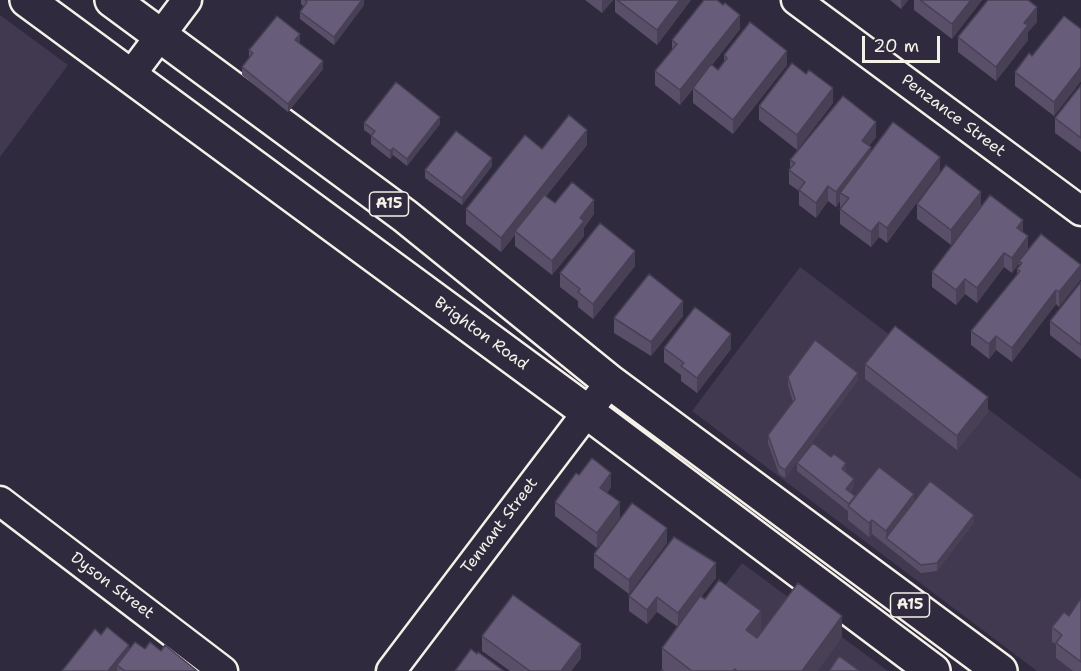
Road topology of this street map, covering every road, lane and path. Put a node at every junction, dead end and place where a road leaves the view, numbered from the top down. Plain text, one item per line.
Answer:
1 (27, 0) edge
2 (112, 0) edge
3 (187, 0) edge
4 (796, 0) edge
5 (160, 36) junction
6 (130, 76) junction
7 (1081, 211) edge
8 (610, 382) junction
9 (586, 411) junction
10 (0, 501) edge
11 (223, 671) edge
12 (391, 671) edge
13 (933, 671) edge
14 (1000, 671) edge

1 - 6 main road, Brighton Road / A15
2 - 5 main road, A15
3 - 5 street
4 - 7 street, Penzance Street
5 - 6 street
5 - 8 main road, A15
6 - 9 main road, Brighton Road / A15
8 - 9 street, Tennant Street
8 - 14 main road, A15
9 - 12 street, Tennant Street
9 - 13 main road, Brighton Road / A15
10 - 11 street, Dyson Street

